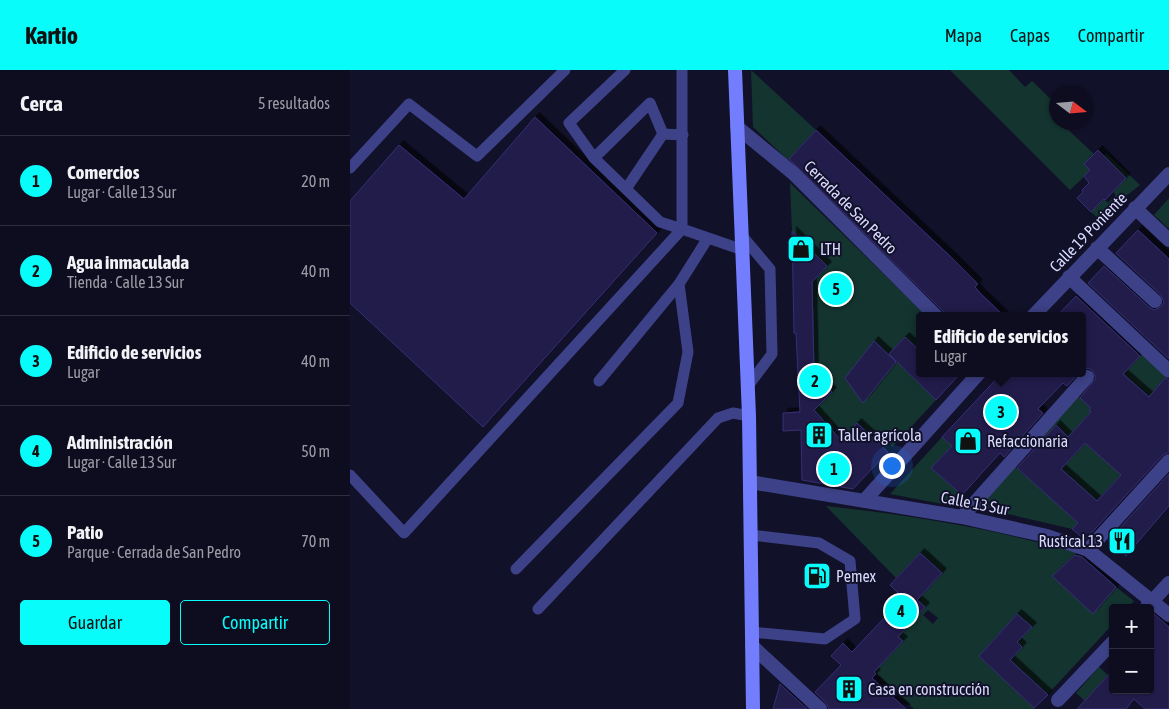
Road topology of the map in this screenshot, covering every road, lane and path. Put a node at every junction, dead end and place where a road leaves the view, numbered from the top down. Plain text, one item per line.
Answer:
1 (565, 70) edge
2 (625, 70) edge
3 (682, 70) edge
4 (735, 70) edge
5 (737, 128) junction
6 (663, 134) junction
7 (683, 135) junction
8 (594, 158) junction
9 (350, 168) edge
10 (1169, 174) edge
11 (626, 189) junction
12 (1135, 208) junction
13 (682, 229) junction
14 (708, 238) junction
15 (1169, 240) edge
16 (743, 244) junction
17 (1097, 248) junction
18 (1069, 277) junction
19 (679, 284) junction
20 (1155, 301) dead end
21 (932, 312) edge
22 (1037, 312) edge
23 (1169, 370) edge
24 (975, 377) edge
25 (1087, 377) dead end
26 (599, 381) dead end
27 (748, 386) junction
28 (749, 416) junction
29 (1169, 461) edge
30 (350, 475) edge
31 (750, 482) junction
32 (864, 501) junction
33 (962, 517) junction
34 (751, 535) junction
35 (1088, 550) junction
36 (516, 570) dead end
37 (1169, 583) edge
38 (1150, 604) edge
39 (1154, 606) edge
40 (538, 609) dead end
41 (1169, 615) edge
42 (752, 639) junction
43 (1109, 646) edge
44 (1058, 700) dead end
45 (753, 709) edge
46 (820, 709) edge

1 - 9 lane
2 - 8 lane
3 - 7 lane
4 - 5 main road
5 - 16 main road
5 - 21 street, Cerrada de San Pedro
6 - 7 lane
6 - 8 lane
6 - 11 lane
7 - 13 lane
8 - 11 lane
10 - 12 street, Calle 19 Poniente
11 - 13 lane
12 - 15 street
12 - 17 street, Calle 19 Poniente
13 - 14 lane
13 - 30 lane
14 - 16 lane
14 - 19 lane
16 - 27 main road
16 - 27 lane
17 - 18 street, Calle 19 Poniente
17 - 20 street
18 - 22 street, Calle 19 Poniente
18 - 23 street
19 - 26 lane
19 - 36 lane
24 - 32 street
25 - 33 street
27 - 28 main road
28 - 31 main road
28 - 40 lane
29 - 35 street
31 - 32 street, Calle 13 Sur
31 - 34 main road
32 - 33 street, Calle 13 Sur
33 - 35 street, Calle 13 Sur
34 - 42 main road
34 - 42 lane
35 - 38 street, Calle 13 Sur
37 - 38 street
39 - 41 street, Calle 13 Sur
42 - 45 main road
42 - 46 street
43 - 44 street

